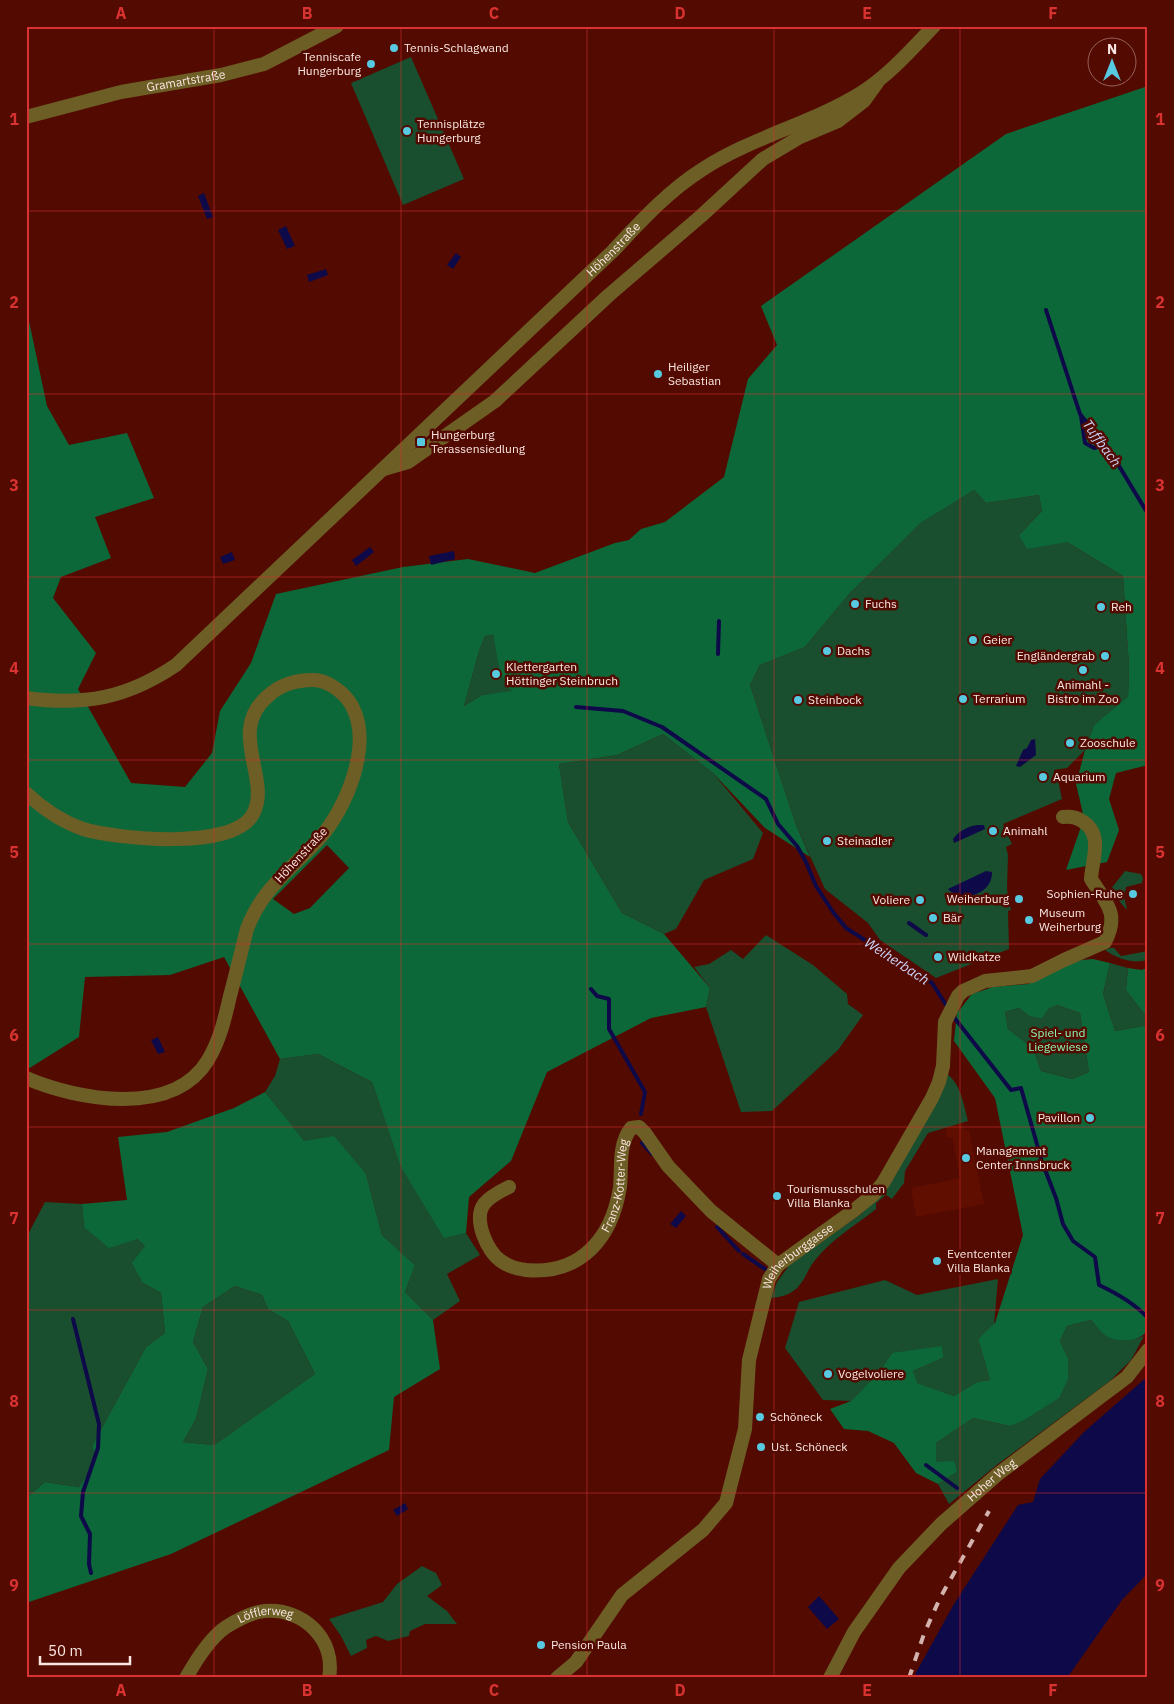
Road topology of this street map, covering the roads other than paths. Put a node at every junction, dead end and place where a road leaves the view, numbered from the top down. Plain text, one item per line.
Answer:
1 (338, 26) edge
2 (934, 26) edge
3 (879, 80) junction
4 (26, 117) edge
5 (384, 469) junction
6 (26, 698) edge
7 (26, 793) edge
8 (1063, 817) dead end
9 (26, 1078) edge
10 (509, 1186) dead end
11 (778, 1265) junction
12 (1148, 1350) edge
13 (186, 1678) edge
14 (329, 1678) edge
15 (557, 1678) edge
16 (830, 1678) edge

1 - 4 street, Gramartstraße
2 - 3 street, Höhenstraße
3 - 5 street, Höhenstraße
3 - 5 street, Höhenstraße
5 - 6 street, Höhenstraße
7 - 9 street, Höhenstraße
8 - 11 street, Weiherburggasse
10 - 11 street, Franz-Kotter-Weg
11 - 15 street, Weiherburggasse
12 - 16 street, Hoher Weg
13 - 14 street, Löfflerweg

